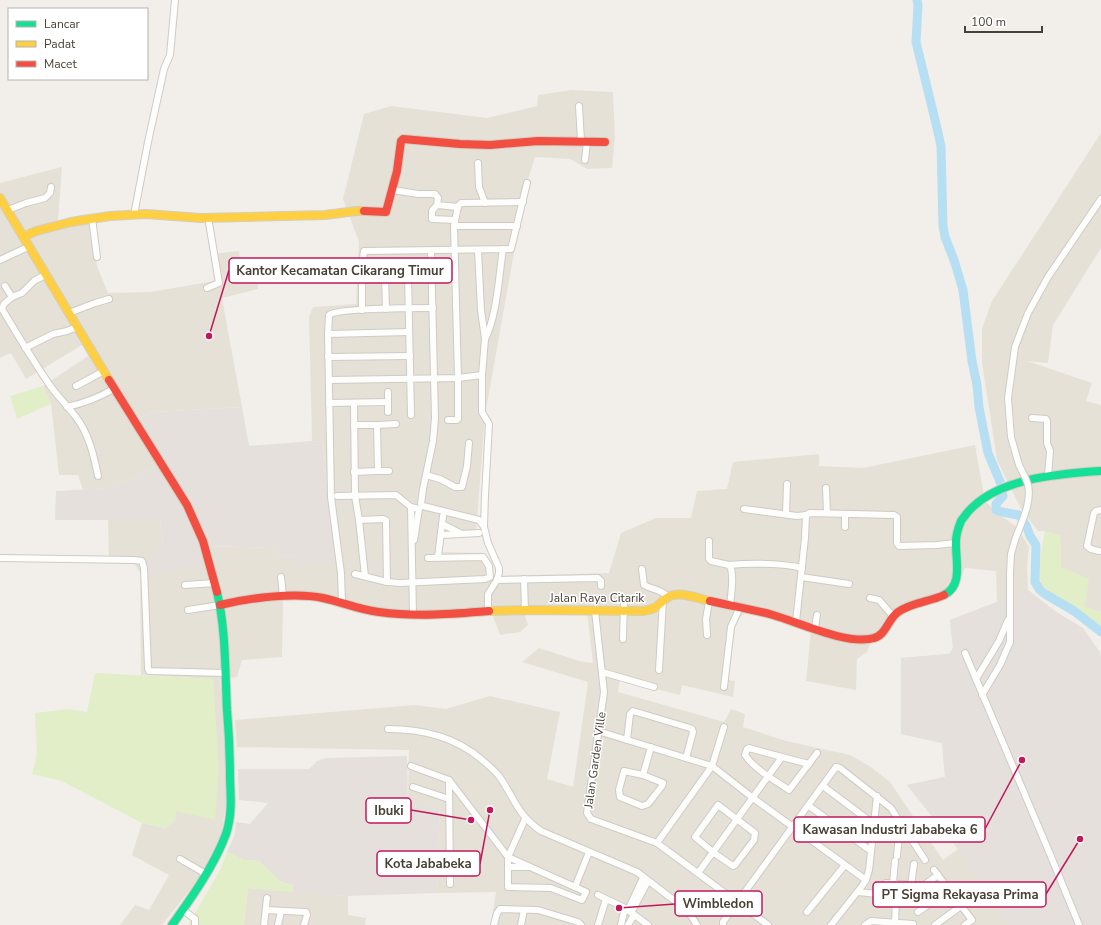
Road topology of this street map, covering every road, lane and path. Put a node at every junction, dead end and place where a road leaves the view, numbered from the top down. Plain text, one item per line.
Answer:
1 (175, 0) edge
2 (579, 106) dead end
3 (584, 142) junction
4 (605, 142) dead end
5 (585, 160) dead end
6 (478, 163) dead end
7 (527, 183) dead end
8 (51, 187) dead end
9 (392, 190) junction
10 (1101, 192) edge
11 (0, 198) edge
12 (1100, 199) edge
13 (523, 202) junction
14 (485, 203) junction
15 (437, 204) junction
16 (458, 207) junction
17 (8, 210) junction
18 (134, 214) junction
19 (208, 217) junction
20 (92, 218) junction
21 (456, 220) junction
22 (454, 226) junction
23 (517, 226) junction
24 (23, 237) junction
25 (28, 247) junction
26 (503, 249) junction
27 (455, 250) junction
28 (478, 250) junction
29 (431, 251) junction
30 (97, 257) dead end
31 (0, 260) edge
32 (45, 275) junction
33 (376, 276) dead end
34 (385, 276) junction
35 (5, 286) dead end
36 (206, 288) dead end
37 (12, 297) junction
38 (109, 300) dead end
39 (409, 308) junction
40 (433, 308) junction
41 (386, 309) junction
42 (362, 310) junction
43 (69, 313) junction
44 (76, 326) junction
45 (409, 332) junction
46 (328, 334) junction
47 (485, 339) junction
48 (25, 348) junction
49 (410, 356) junction
50 (328, 357) junction
51 (104, 370) junction
52 (482, 375) junction
53 (410, 378) junction
54 (458, 378) junction
55 (435, 379) junction
56 (329, 380) junction
57 (76, 386) dead end
58 (115, 388) junction
59 (388, 392) dead end
60 (388, 402) junction
61 (330, 403) junction
62 (354, 403) junction
63 (67, 407) junction
64 (388, 412) dead end
65 (411, 415) dead end
66 (1032, 418) dead end
67 (448, 420) dead end
68 (396, 424) dead end
69 (354, 425) junction
70 (377, 425) junction
71 (469, 443) dead end
72 (389, 471) dead end
73 (1101, 471) edge
74 (354, 472) junction
75 (378, 472) junction
76 (426, 475) junction
77 (98, 476) dead end
78 (1048, 476) junction
79 (787, 484) dead end
80 (826, 488) dead end
81 (337, 496) dead end
82 (355, 496) junction
83 (744, 509) dead end
84 (1101, 510) edge
85 (826, 513) junction
86 (786, 514) junction
87 (845, 514) junction
88 (806, 515) junction
89 (444, 516) dead end
90 (359, 520) junction
91 (442, 524) junction
92 (484, 527) junction
93 (845, 527) dead end
94 (478, 533) dead end
95 (461, 534) junction
96 (442, 535) junction
97 (709, 541) dead end
98 (956, 543) junction
99 (1100, 549) edge
100 (438, 557) junction
101 (0, 558) edge
102 (428, 558) dead end
103 (730, 565) junction
104 (802, 568) junction
105 (642, 569) dead end
106 (356, 574) dead end
107 (365, 576) junction
108 (281, 577) dead end
109 (801, 578) junction
110 (524, 579) junction
111 (497, 580) junction
112 (388, 582) junction
113 (412, 582) junction
114 (215, 583) junction
115 (849, 584) dead end
116 (185, 585) dead end
117 (601, 586) dead end
118 (284, 596) junction
119 (621, 597) dead end
120 (870, 598) dead end
121 (666, 599) junction
122 (709, 602) junction
123 (342, 603) junction
124 (220, 605) junction
125 (730, 605) junction
126 (740, 607) junction
127 (188, 610) dead end
128 (525, 610) junction
129 (488, 611) junction
130 (595, 611) junction
131 (624, 611) junction
132 (413, 615) junction
133 (817, 615) dead end
134 (892, 616) junction
135 (1009, 617) junction
136 (796, 622) junction
137 (815, 628) junction
138 (707, 635) dead end
139 (623, 640) dead end
140 (965, 653) dead end
141 (659, 670) dead end
142 (602, 672) junction
143 (225, 673) junction
144 (976, 679) junction
145 (654, 687) dead end
146 (724, 687) dead end
147 (982, 695) junction
148 (724, 727) dead end
149 (388, 729) dead end
150 (598, 732) junction
151 (627, 740) junction
152 (651, 747) junction
153 (817, 753) dead end
154 (782, 757) junction
155 (686, 758) junction
156 (809, 764) junction
157 (411, 766) dead end
158 (712, 766) junction
159 (643, 775) junction
160 (769, 776) junction
161 (449, 780) junction
162 (823, 786) junction
163 (412, 787) dead end
164 (877, 796) junction
165 (753, 798) junction
166 (449, 800) junction
167 (809, 806) junction
168 (525, 819) junction
169 (738, 819) junction
170 (900, 822) junction
171 (875, 823) junction
172 (793, 827) junction
173 (657, 843) junction
174 (871, 851) junction
175 (589, 852) junction
176 (714, 853) junction
177 (508, 857) junction
178 (180, 859) dead end
179 (925, 860) dead end
180 (845, 864) junction
181 (914, 864) dead end
182 (508, 867) junction
183 (531, 867) junction
184 (698, 873) junction
185 (206, 874) junction
186 (646, 879) junction
187 (866, 880) junction
188 (450, 884) dead end
189 (911, 885) junction
190 (574, 887) junction
191 (949, 890) junction
192 (858, 892) junction
193 (598, 895) dead end
194 (267, 898) dead end
195 (606, 899) junction
196 (737, 903) junction
197 (961, 906) junction
198 (183, 910) junction
199 (266, 910) junction
200 (524, 910) junction
201 (281, 911) junction
202 (629, 911) junction
203 (807, 912) dead end
204 (918, 912) dead end
205 (871, 923) edge
206 (896, 924) edge
207 (913, 924) edge
208 (172, 925) edge
209 (195, 925) edge
210 (264, 925) edge
211 (278, 925) edge
212 (304, 925) edge
213 (494, 925) edge
214 (521, 925) edge
215 (581, 925) edge
216 (598, 925) edge
217 (621, 925) edge
218 (628, 925) edge
219 (648, 925) edge
220 (697, 925) edge
221 (723, 925) edge
222 (768, 925) edge
223 (831, 925) edge
224 (865, 925) edge
225 (935, 925) edge
226 (965, 925) edge
227 (1079, 925) edge

1 - 18 street
2 - 3 street
3 - 4 street
3 - 5 street
3 - 9 street
6 - 14 street
7 - 13 street
8 - 17 street
9 - 15 street
9 - 19 street
10 - 12 street
11 - 17 street
12 - 135 street, bridge
13 - 14 street
13 - 23 street
14 - 16 street
15 - 16 street
15 - 21 street
16 - 21 street
17 - 24 street
18 - 19 street
18 - 20 street
19 - 36 street
20 - 24 street
20 - 30 street
21 - 22 street
22 - 23 street
22 - 27 street
23 - 26 street
24 - 25 street
25 - 31 street
25 - 32 street
26 - 28 street
26 - 47 street
27 - 28 street
27 - 29 street
27 - 54 street
28 - 47 street
29 - 40 street
29 - 42 street
32 - 37 street
32 - 43 street
33 - 34 street
34 - 39 street
34 - 41 street
35 - 37 street
37 - 48 street
38 - 43 street
39 - 40 street
39 - 41 street
39 - 45 street
40 - 55 street
41 - 42 street
42 - 46 street
43 - 44 street
44 - 48 street
44 - 51 street
45 - 46 street
45 - 49 street
46 - 50 street
47 - 52 street
48 - 63 street
49 - 50 street
49 - 53 street
50 - 56 street
51 - 57 street
51 - 58 street
52 - 54 street
52 - 92 street
53 - 55 street
53 - 56 street
53 - 65 street
54 - 55 street
54 - 67 street
55 - 76 street
56 - 61 street
58 - 63 street
58 - 114 street
59 - 60 street
60 - 62 street
60 - 64 street
61 - 62 street
61 - 123 street
62 - 69 street
63 - 77 street
66 - 78 street
68 - 70 street
69 - 70 street
69 - 74 street
70 - 75 street
71 - 76 street
72 - 75 street
73 - 78 street
74 - 75 street
74 - 82 street
76 - 92 street
78 - 98 street, Jalan Raya Citarik
79 - 86 street
80 - 85 street
81 - 82 street
82 - 90 street
82 - 113 street
83 - 86 street
84 - 99 street
85 - 87 street
85 - 88 street
86 - 88 street
87 - 93 street
87 - 98 street
88 - 104 street
89 - 91 street
90 - 107 street
90 - 112 street
91 - 95 street
91 - 96 street
92 - 111 street
94 - 95 street
95 - 96 street
96 - 100 street
97 - 103 street
98 - 134 street, Jalan Raya Citarik
100 - 102 street
100 - 113 street
101 - 143 street
103 - 104 street
103 - 125 street
104 - 109 street
105 - 121 street
106 - 107 street
107 - 112 street
108 - 118 street
109 - 115 street
109 - 136 street
110 - 111 street
110 - 117 street
110 - 128 street
111 - 129 street
112 - 113 street
113 - 132 street
114 - 116 street
114 - 124 street
118 - 123 street, Jalan Raya Citarik
118 - 124 street, Jalan Raya Citarik
119 - 131 street
120 - 134 street
121 - 122 street, Jalan Raya Citarik
121 - 131 street, Jalan Raya Citarik
121 - 141 street
122 - 125 street, Jalan Raya Citarik
122 - 138 street
123 - 132 street, Jalan Raya Citarik
124 - 127 street
124 - 143 street
125 - 126 street, Jalan Raya Citarik
126 - 136 street, Jalan Raya Citarik
126 - 146 street
128 - 129 street, Jalan Raya Citarik
128 - 130 street, Jalan Raya Citarik
129 - 132 street, Jalan Raya Citarik
130 - 131 street, Jalan Raya Citarik
130 - 142 street, Jalan Garden Ville
131 - 139 street
133 - 137 street
134 - 137 street, Jalan Raya Citarik
135 - 144 street
135 - 147 street
136 - 137 street, Jalan Raya Citarik
140 - 144 street
142 - 145 street
142 - 150 street, Jalan Garden Ville
143 - 185 street
144 - 147 street
147 - 227 street
148 - 158 street
149 - 168 street
150 - 151 street
150 - 173 street, Jalan Garden Ville
151 - 152 street
151 - 155 street
152 - 155 street
152 - 159 street
153 - 156 street
154 - 156 street
154 - 160 street
154 - 160 street
155 - 158 street
156 - 160 street
157 - 161 street
158 - 165 street
158 - 173 street
159 - 159 street
160 - 165 street
161 - 166 street
161 - 177 street
162 - 164 street
162 - 167 street
162 - 171 street
163 - 166 street
164 - 170 street
164 - 171 street
165 - 169 street
165 - 172 street
166 - 188 street
167 - 172 street
167 - 174 street
168 - 175 street
168 - 177 street
169 - 176 street
169 - 176 street
169 - 176 street
170 - 171 street
170 - 179 street
170 - 189 street
171 - 174 street
172 - 180 street
172 - 196 street
173 - 184 street, Jalan Garden Ville
174 - 187 street
175 - 186 street
175 - 190 street
176 - 184 street
177 - 182 street
177 - 183 street
178 - 185 street
180 - 187 street
180 - 203 street
181 - 189 street
182 - 183 street
182 - 190 street
183 - 190 street
184 - 196 street, Jalan Garden Ville
185 - 198 street
186 - 202 street
186 - 220 street
187 - 192 street
189 - 191 street
191 - 197 street
191 - 204 street
192 - 206 street
192 - 223 street
193 - 195 street
194 - 199 street
195 - 202 street
195 - 216 street
196 - 221 street
196 - 222 street, Jalan Garden Ville
197 - 225 street
197 - 226 street
198 - 208 street
198 - 209 street
199 - 201 street
199 - 210 street
200 - 213 street
200 - 214 street
200 - 215 street
201 - 211 street
201 - 212 street
202 - 217 street
202 - 218 street
202 - 219 street
205 - 206 street
205 - 224 street
206 - 207 street

